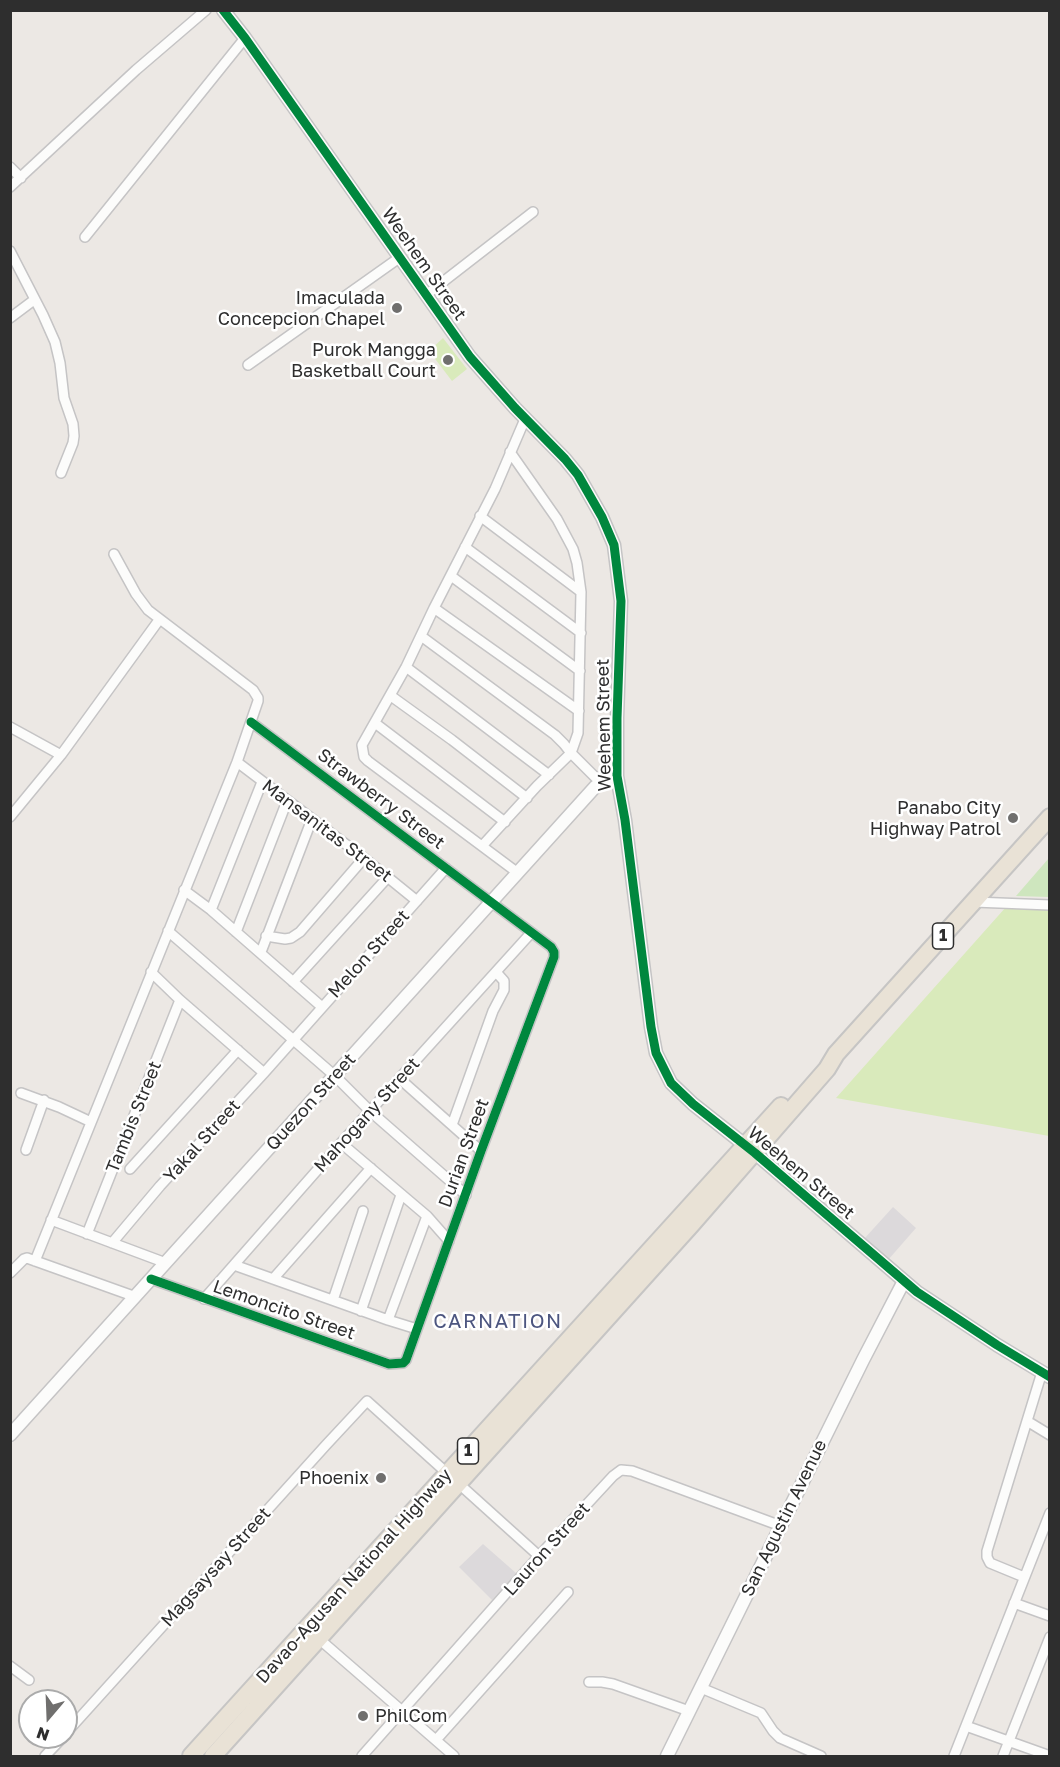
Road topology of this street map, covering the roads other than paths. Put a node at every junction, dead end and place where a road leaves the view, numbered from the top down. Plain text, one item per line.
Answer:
1 (206, 10) edge
2 (223, 10) edge
3 (245, 38) junction
4 (10, 167) edge
5 (21, 178) junction
6 (10, 188) edge
7 (533, 212) dead end
8 (85, 237) dead end
9 (11, 254) edge
10 (399, 258) junction
11 (426, 296) junction
12 (34, 300) junction
13 (10, 318) edge
14 (248, 365) dead end
15 (525, 419) junction
16 (510, 452) junction
17 (62, 473) dead end
18 (480, 516) junction
19 (465, 548) junction
20 (114, 554) dead end
21 (451, 576) junction
22 (581, 592) junction
23 (434, 608) junction
24 (159, 620) junction
25 (580, 633) junction
26 (421, 636) junction
27 (406, 668) junction
28 (580, 671) junction
29 (391, 696) junction
30 (579, 711) junction
31 (251, 722) junction
32 (375, 723) junction
33 (10, 727) edge
34 (571, 753) junction
35 (61, 755) junction
36 (237, 762) junction
37 (549, 775) junction
38 (617, 776) junction
39 (262, 782) junction
40 (600, 782) junction
41 (527, 798) junction
42 (286, 801) junction
43 (10, 817) edge
44 (1050, 817) edge
45 (312, 819) junction
46 (505, 822) junction
47 (482, 846) junction
48 (364, 858) junction
49 (446, 868) junction
50 (518, 873) junction
51 (388, 877) junction
52 (184, 890) junction
53 (417, 901) junction
54 (492, 902) junction
55 (974, 902) junction
56 (1050, 904) edge
57 (211, 910) junction
58 (168, 931) junction
59 (236, 932) junction
60 (531, 933) junction
61 (266, 936) junction
62 (261, 952) junction
63 (554, 957) joint
64 (151, 972) junction
65 (496, 972) junction
66 (293, 982) junction
67 (180, 1000) junction
68 (322, 1006) junction
69 (292, 1040) junction
70 (238, 1050) junction
71 (264, 1073) junction
72 (335, 1076) junction
73 (400, 1079) junction
74 (21, 1092) dead end
75 (44, 1100) junction
76 (370, 1111) junction
77 (91, 1122) junction
78 (452, 1125) junction
79 (341, 1143) junction
80 (26, 1150) dead end
81 (750, 1150) junction
82 (482, 1151) junction
83 (371, 1168) junction
84 (130, 1169) dead end
85 (401, 1195) junction
86 (466, 1195) junction
87 (363, 1211) dead end
88 (427, 1216) junction
89 (51, 1220) junction
90 (87, 1234) junction
91 (449, 1241) junction
92 (112, 1243) junction
93 (35, 1261) junction
94 (166, 1263) junction
95 (234, 1265) junction
96 (10, 1274) edge
97 (273, 1279) junction
98 (151, 1280) junction
99 (904, 1281) junction
100 (136, 1297) junction
101 (204, 1299) junction
102 (333, 1300) junction
103 (361, 1311) junction
104 (388, 1320) junction
105 (417, 1329) junction
106 (406, 1360) joint
107 (1046, 1375) edge
108 (1027, 1421) junction
109 (1050, 1434) edge
110 (10, 1435) edge
111 (453, 1479) junction
112 (1050, 1513) edge
113 (781, 1526) junction
114 (539, 1556) junction
115 (1024, 1577) junction
116 (568, 1592) dead end
117 (1014, 1603) junction
118 (1050, 1616) edge
119 (313, 1633) junction
120 (1050, 1637) edge
121 (10, 1666) edge
122 (29, 1680) dead end
123 (589, 1682) dead end
124 (701, 1689) junction
125 (402, 1711) junction
126 (690, 1711) junction
127 (78, 1720) edge
128 (966, 1726) junction
129 (436, 1740) junction
130 (1009, 1741) junction
131 (212, 1750) edge
132 (191, 1756) edge
133 (362, 1756) edge
134 (454, 1756) edge
135 (667, 1756) edge
136 (821, 1756) edge
137 (954, 1756) edge
138 (1003, 1756) edge
139 (1050, 1756) edge

1 - 5 street
2 - 3 street, Weehem Street
3 - 8 street
3 - 10 street, Weehem Street
4 - 5 street
5 - 6 street
7 - 11 street
9 - 12 street
10 - 11 street, Weehem Street
10 - 14 street
11 - 15 street, Weehem Street
12 - 13 street
12 - 17 street
15 - 16 street
15 - 38 street, Weehem Street
16 - 18 street
16 - 22 street
18 - 19 street
18 - 22 street
19 - 21 street
19 - 25 street
20 - 24 street
21 - 23 street
21 - 28 street
22 - 25 street
23 - 26 street
23 - 30 street
24 - 31 street
24 - 35 street
25 - 28 street
26 - 27 street
26 - 34 street
27 - 29 street
27 - 37 street
28 - 30 street
29 - 32 street
29 - 41 street
30 - 34 street
31 - 36 street
31 - 49 street, Strawberry Street
32 - 46 street
32 - 47 street
33 - 35 street
34 - 37 street
34 - 40 street
35 - 43 street
36 - 39 street, Mansanitas Street
36 - 52 street
37 - 41 street
38 - 40 street, Quezon Street
38 - 81 street, Weehem Street
39 - 42 street, Mansanitas Street
39 - 57 street
40 - 50 street, Quezon Street
41 - 46 street
42 - 45 street, Mansanitas Street
42 - 59 street
44 - 55 highway, Davao-Agusan National Highway / 1
45 - 48 street, Mansanitas Street
45 - 61 street
46 - 47 street
47 - 50 street
48 - 51 street, Mansanitas Street
48 - 61 street
49 - 53 street, Melon Street
49 - 54 street, Strawberry Street
50 - 54 street, Quezon Street
51 - 53 street, Mansanitas Street
51 - 66 street
52 - 57 street
52 - 58 street
53 - 68 street, Melon Street
54 - 60 street, Strawberry Street
54 - 72 street, Quezon Street
55 - 56 street
55 - 81 highway, Davao-Agusan National Highway / 1
57 - 59 street
58 - 64 street
58 - 69 street
59 - 62 street
60 - 63 street, Strawberry Street
60 - 65 street, Mahogany Street
61 - 62 street
62 - 66 street
63 - 82 street, Durian Street
64 - 67 street
64 - 77 street
65 - 73 street, Mahogany Street
65 - 78 street
66 - 68 street
67 - 70 street
67 - 90 street, Tambis Street
68 - 69 street, Melon Street
69 - 71 street, Yakal Street
69 - 72 street
70 - 71 street
70 - 84 street
71 - 92 street, Yakal Street
72 - 76 street
72 - 94 street, Quezon Street
73 - 76 street, Mahogany Street
73 - 78 street
74 - 75 street
75 - 77 street
75 - 80 street
76 - 79 street, Mahogany Street
76 - 86 street
77 - 89 street
78 - 82 street
79 - 83 street
79 - 95 street, Mahogany Street
81 - 99 street, Weehem Street
81 - 111 highway, Davao-Agusan National Highway / 1
82 - 86 street, Durian Street
83 - 85 street
83 - 97 street
85 - 88 street
85 - 103 street
86 - 91 street, Durian Street
87 - 102 street
88 - 91 street
88 - 104 street
89 - 90 street
89 - 93 street
90 - 92 street
91 - 105 street, Durian Street
92 - 94 street
93 - 96 street
93 - 100 street
94 - 98 street, Quezon Street
95 - 97 street
95 - 101 street, Mahogany Street
97 - 102 street
98 - 100 street, Quezon Street
98 - 101 street, Lemoncito Street
99 - 107 street, Weehem Street
99 - 113 street, San Agustin Avenue
100 - 110 street, Quezon Street
101 - 106 street, Lemoncito Street
102 - 103 street
103 - 104 street
104 - 105 street
105 - 106 street, Durian Street
107 - 108 street
108 - 109 street
108 - 115 street
111 - 114 street
111 - 119 highway, Davao-Agusan National Highway / 1
111 - 127 street, Magsaysay Street
112 - 115 street
113 - 114 street, Lauron Street
113 - 124 street, San Agustin Avenue
114 - 125 street, Lauron Street
115 - 117 street
116 - 129 street
117 - 118 street
117 - 128 street
119 - 125 street
119 - 131 highway, Davao-Agusan National Highway / 1
120 - 130 street
121 - 122 street
123 - 126 street
124 - 126 street, San Agustin Avenue
124 - 136 street
125 - 129 street
125 - 133 street, Lauron Street
126 - 135 street, San Agustin Avenue
128 - 130 street
128 - 137 street
129 - 134 street
130 - 138 street
130 - 139 street
131 - 132 highway, Davao-Agusan National Highway / 1

